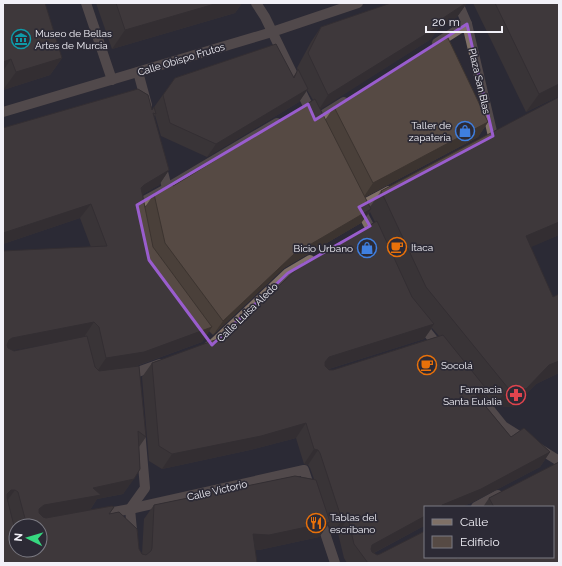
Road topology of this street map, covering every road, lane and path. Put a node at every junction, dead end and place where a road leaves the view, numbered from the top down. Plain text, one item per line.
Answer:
1 (86, 3) edge
2 (256, 3) edge
3 (358, 3) edge
4 (458, 3) edge
5 (467, 24) junction
6 (272, 32) junction
7 (428, 49) edge
8 (138, 72) junction
9 (112, 80) junction
10 (355, 95) edge
11 (3, 112) edge
12 (288, 116) edge
13 (150, 118) edge
14 (492, 136) edge
15 (160, 157) edge
16 (168, 188) junction
17 (394, 188) edge
18 (140, 218) edge
19 (379, 246) edge
20 (322, 253) edge
21 (412, 314) edge
22 (198, 350) edge
23 (445, 354) edge
24 (170, 360) edge
25 (120, 375) edge
26 (469, 384) edge
27 (139, 419) edge
28 (557, 464) edge
29 (510, 489) edge
30 (478, 506) edge
31 (130, 509) junction
32 (86, 517) edge
33 (135, 563) edge
34 (336, 563) edge

1 - 9 street
2 - 6 street
3 - 6 street, Calle Obispo Frutos
4 - 5 street, Plaza San Blas
5 - 7 street
5 - 14 street, Plaza San Blas
6 - 8 street, Calle Obispo Frutos
6 - 10 street
8 - 9 street, Calle Obispo Frutos
8 - 13 street
9 - 11 street, Calle Obispo Frutos
12 - 16 street
15 - 16 street
16 - 18 street
17 - 19 street
20 - 22 street, Calle Luisa Aledo
21 - 23 street
24 - 25 street
26 - 28 street
27 - 31 street
29 - 30 street
31 - 32 street, Calle Victorio
31 - 33 street
31 - 34 street, Calle Victorio

